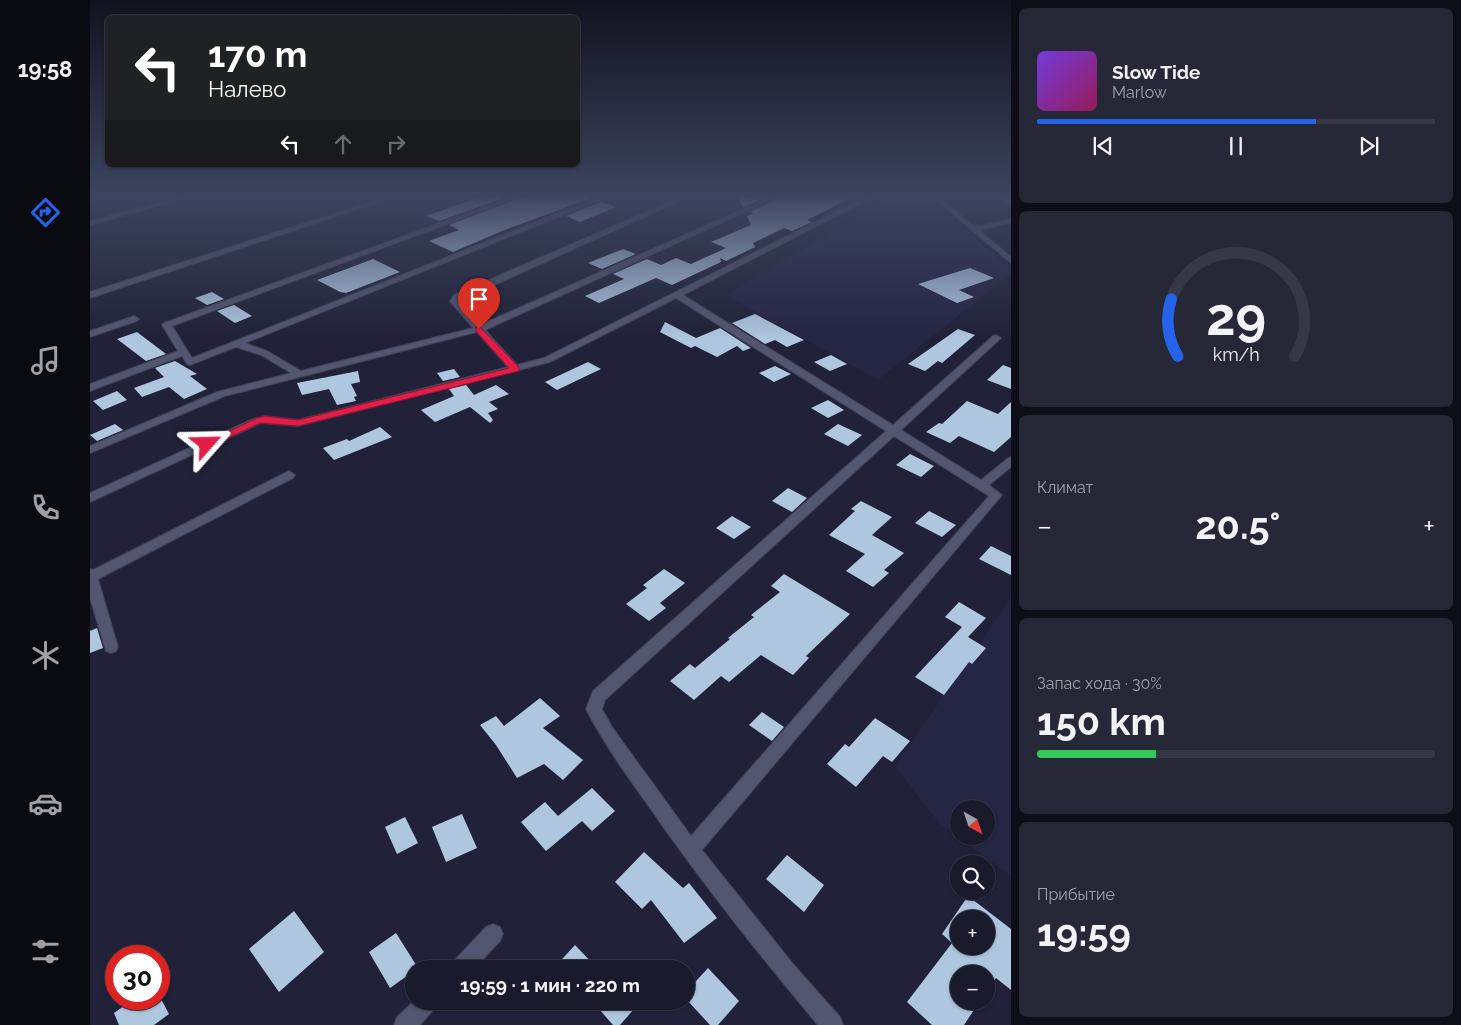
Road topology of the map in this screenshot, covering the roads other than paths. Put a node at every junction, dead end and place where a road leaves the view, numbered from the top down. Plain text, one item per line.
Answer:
1 (251, 243) edge
2 (392, 243) edge
3 (491, 243) edge
4 (581, 243) edge
5 (673, 243) edge
6 (778, 243) edge
7 (991, 243) edge
8 (1011, 261) edge
9 (676, 294) junction
10 (90, 295) edge
11 (134, 319) dead end
12 (479, 329) junction
13 (90, 334) edge
14 (996, 338) dead end
15 (238, 344) junction
16 (184, 352) junction
17 (516, 369) junction
18 (299, 374) junction
19 (90, 388) edge
20 (893, 431) junction
21 (90, 450) edge
22 (1011, 461) edge
23 (289, 475) dead end
24 (981, 486) junction
25 (90, 498) edge
26 (90, 576) edge
27 (111, 647) dead end
28 (690, 850) junction
29 (493, 934) dead end
30 (468, 960) edge
31 (419, 1010) edge
32 (404, 1025) edge
33 (833, 1025) edge

1 - 10 street
2 - 16 street
3 - 15 street
4 - 12 street
5 - 12 street
6 - 9 street
7 - 8 street
9 - 17 street
9 - 20 street
11 - 13 street
12 - 17 street
12 - 18 street
14 - 20 street
15 - 16 street
15 - 18 street
16 - 19 street
17 - 25 street
18 - 21 street
20 - 24 street
20 - 28 street
22 - 24 street
23 - 26 street
24 - 28 street
26 - 27 street
28 - 33 street
29 - 30 street
31 - 32 street

